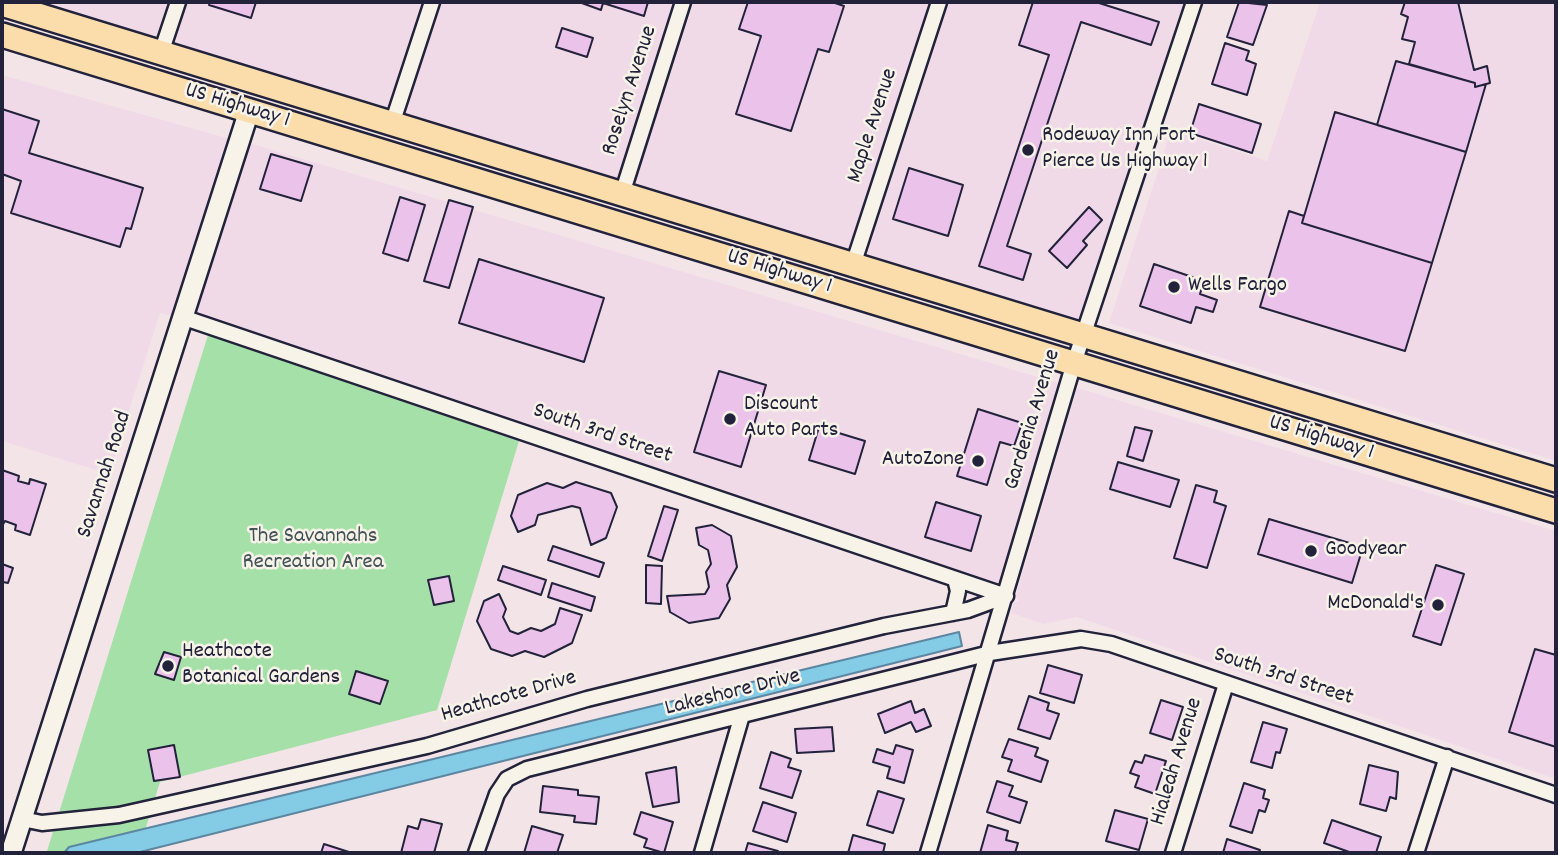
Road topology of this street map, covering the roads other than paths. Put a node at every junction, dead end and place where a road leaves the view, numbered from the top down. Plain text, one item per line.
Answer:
1 (178, 2) edge
2 (432, 2) edge
3 (683, 2) edge
4 (939, 2) edge
5 (1194, 2) edge
6 (2, 4) edge
7 (2, 35) edge
8 (161, 53) junction
9 (303, 97) junction
10 (249, 111) junction
11 (392, 124) junction
12 (622, 194) junction
13 (853, 265) junction
14 (182, 317) junction
15 (1084, 336) junction
16 (1074, 363) junction
17 (1419, 439) junction
18 (1368, 453) junction
19 (1495, 462) junction
20 (1434, 474) junction
21 (1556, 480) edge
22 (1556, 511) edge
23 (955, 579) junction
24 (1006, 596) junction
25 (953, 613) junction
26 (990, 653) junction
27 (1226, 684) junction
28 (742, 715) junction
29 (1447, 757) junction
30 (1556, 795) edge
31 (22, 819) junction
32 (11, 853) edge
33 (476, 853) edge
34 (702, 853) edge
35 (928, 853) edge
36 (1173, 853) edge
37 (1416, 853) edge

1 - 8 street
2 - 11 street
3 - 12 street, Roselyn Avenue
4 - 13 street, Maple Avenue
5 - 15 street, Gardenia Avenue
6 - 8 main road, US Highway 1
7 - 10 main road, US Highway 1
8 - 9 main road, US Highway 1
9 - 10 main road
9 - 11 main road, US Highway 1
10 - 14 street, Savannah Road
10 - 16 main road, US Highway 1
11 - 12 main road, US Highway 1
12 - 13 main road, US Highway 1
13 - 15 main road, US Highway 1
14 - 23 street, South 3rd Street
14 - 31 street, Savannah Road
15 - 16 street, Gardenia Avenue
15 - 17 main road, US Highway 1
16 - 18 main road, US Highway 1
16 - 24 street, Gardenia Avenue
17 - 18 main road
17 - 19 main road, US Highway 1
18 - 20 main road, US Highway 1
19 - 20 main road
19 - 21 main road, US Highway 1
20 - 22 main road, US Highway 1
23 - 24 street, South 3rd Street
23 - 25 street
24 - 25 street, Heathcote Drive
24 - 26 street, Gardenia Avenue
25 - 31 street, Heathcote Drive
26 - 27 street, South 3rd Street
26 - 28 street, Lakeshore Drive
26 - 35 street, Gardenia Avenue
27 - 29 street, South 3rd Street
27 - 36 street, Hialeah Avenue
28 - 33 street, Lakeshore Drive
28 - 34 street
29 - 30 street, South 3rd Street
29 - 37 street
31 - 32 street, Savannah Road

